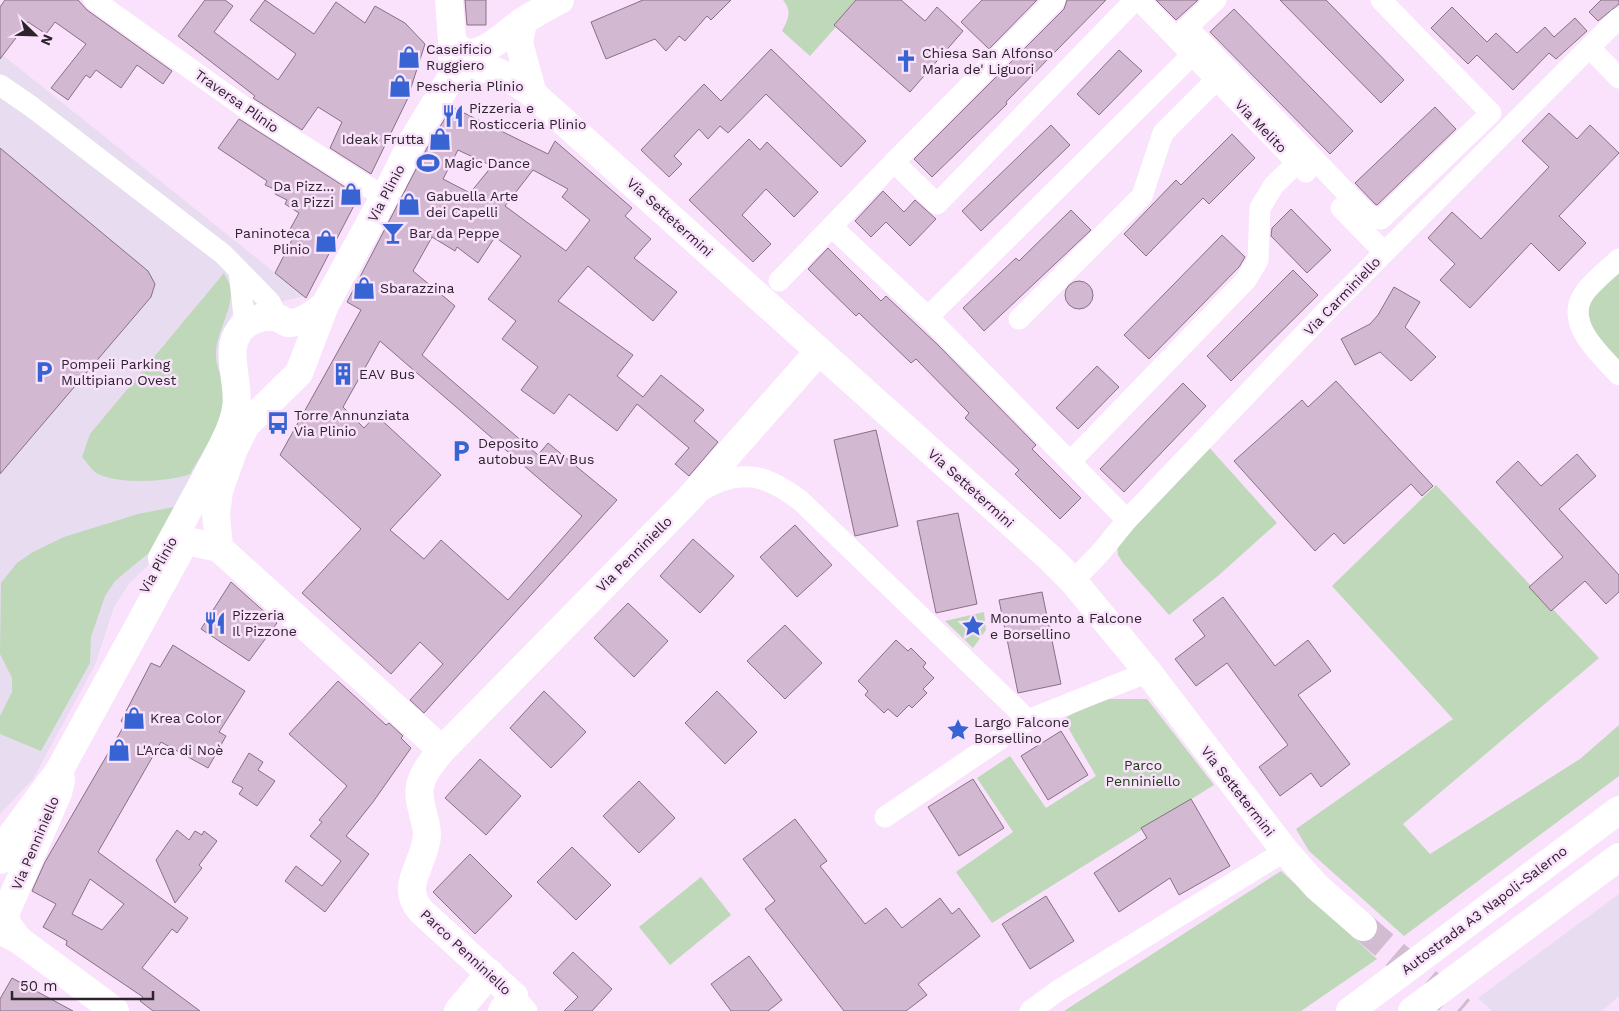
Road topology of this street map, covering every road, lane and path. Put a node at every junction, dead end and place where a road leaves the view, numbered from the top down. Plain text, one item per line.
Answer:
1 (94, 0) edge
2 (449, 0) edge
3 (560, 0) edge
4 (1055, 0) edge
5 (1137, 0) edge
6 (1216, 0) edge
7 (1381, 0) edge
8 (1619, 18) edge
9 (523, 21) junction
10 (1181, 33) junction
11 (452, 40) junction
12 (1590, 48) junction
13 (1192, 55) junction
14 (452, 76) junction
15 (1619, 78) edge
16 (1216, 80) junction
17 (0, 85) edge
18 (533, 94) junction
19 (894, 162) junction
20 (1297, 163) junction
21 (384, 197) junction
22 (832, 227) junction
23 (1384, 252) junction
24 (1619, 258) edge
25 (239, 271) junction
26 (779, 282) dead end
27 (325, 304) junction
28 (928, 317) junction
29 (283, 320) junction
30 (1019, 320) dead end
31 (245, 325) junction
32 (819, 351) junction
33 (1619, 375) edge
34 (1070, 462) junction
35 (688, 500) junction
36 (1127, 520) junction
37 (219, 548) junction
38 (1073, 582) junction
39 (1148, 672) junction
40 (1028, 720) junction
41 (442, 750) junction
42 (59, 772) junction
43 (1619, 810) edge
44 (885, 817) dead end
45 (0, 832) edge
46 (1285, 851) junction
47 (1619, 857) edge
48 (0, 860) edge
49 (1363, 927) tunnel mouth
50 (9, 935) edge
51 (490, 973) junction
52 (1359, 1004) edge
53 (514, 1006) edge
54 (115, 1011) edge
55 (458, 1011) edge
56 (1030, 1011) edge
57 (1412, 1011) edge

1 - 21 street, Traversa Plinio
2 - 11 main road
3 - 9 main road
4 - 19 street
5 - 10 street, Via Melito
5 - 19 street
6 - 10 street
7 - 10 street
8 - 12 street, Via Carminiello
9 - 11 main road
9 - 18 main road
10 - 13 street, Via Melito
11 - 14 main road
12 - 15 street
12 - 23 street, Via Carminiello
13 - 16 street, Via Melito
13 - 28 street
14 - 18 main road, Via Settetermini
14 - 21 main road, Via Plinio
16 - 20 street, Via Melito
16 - 30 street
17 - 25 street
18 - 32 main road, Via Settetermini
19 - 22 street
20 - 23 street, Via Melito
20 - 34 street
21 - 27 main road, Via Plinio
22 - 26 street
22 - 28 street
23 - 36 street, Via Carminiello
24 - 33 street
25 - 29 street
25 - 31 street
27 - 29 main road
27 - 37 main road, Via Plinio
28 - 34 street
29 - 31 main road
31 - 45 main road, Via Plinio
32 - 35 main road, Via Penniniello
32 - 38 main road, Via Settetermini
34 - 36 street
35 - 40 street
35 - 41 main road, Via Penniniello
36 - 38 street, Via Carminiello
37 - 41 main road, Via Plinio
37 - 42 main road, Via Plinio
38 - 39 main road, Via Settetermini
39 - 40 street
39 - 46 main road, Via Settetermini
40 - 44 street
41 - 51 main road, Parco Penniniello
42 - 48 main road, Via Plinio
42 - 50 main road, Via Penniniello
43 - 52 main road, Autostrada A3 Napoli-Salerno
46 - 49 main road, Via Settetermini
46 - 56 street
47 - 57 main road
50 - 54 main road, Via Penniniello
51 - 53 main road, Parco Penniniello
51 - 55 main road

